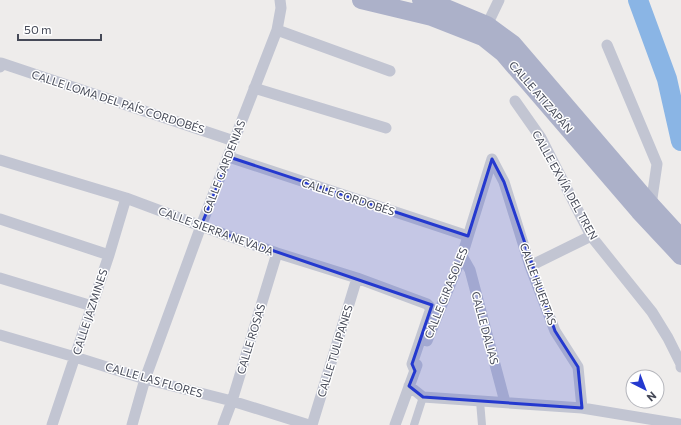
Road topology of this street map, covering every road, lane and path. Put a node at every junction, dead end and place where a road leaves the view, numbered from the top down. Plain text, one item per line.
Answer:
1 (280, 0) edge
2 (361, 0) edge
3 (421, 0) edge
4 (499, 0) edge
5 (487, 25) junction
6 (277, 30) junction
7 (607, 44) dead end
8 (1, 65) edge
9 (390, 71) dead end
10 (254, 88) junction
11 (514, 102) dead end
12 (386, 128) dead end
13 (234, 141) junction
14 (229, 157) junction
15 (492, 159) joint
16 (0, 160) edge
17 (126, 198) junction
18 (651, 205) junction
19 (0, 219) edge
20 (201, 226) junction
21 (468, 236) junction
22 (590, 236) junction
23 (681, 238) edge
24 (277, 253) junction
25 (109, 254) junction
26 (462, 256) junction
27 (681, 256) edge
28 (530, 266) junction
29 (0, 278) edge
30 (357, 278) junction
31 (92, 306) junction
32 (0, 335) edge
33 (75, 356) junction
34 (681, 366) edge
35 (415, 371) junction
36 (145, 379) junction
37 (409, 386) junction
38 (423, 397) junction
39 (232, 401) junction
40 (480, 401) junction
41 (505, 402) junction
42 (582, 408) junction
43 (680, 422) edge
44 (52, 425) edge
45 (132, 425) edge
46 (223, 425) edge
47 (309, 425) edge
48 (312, 425) edge
49 (395, 425) edge
50 (414, 425) edge
51 (482, 425) edge

1 - 6 street, CALLE GARDENIAS
2 - 27 main road, CALLE ATIZAPÁN
3 - 5 main road, CALLE ATIZAPÁN
4 - 5 street
5 - 18 main road, CALLE ATIZAPÁN
6 - 9 street
6 - 10 street, CALLE GARDENIAS
7 - 18 street
8 - 13 street, CALLE LOMA DEL PAÍS CORDOBÉS
10 - 12 street
10 - 13 street, CALLE GARDENIAS
11 - 22 street, CALLE EXVÍA DEL TREN
13 - 14 street, CALLE GARDENIAS
14 - 20 street, CALLE GARDENIAS
14 - 21 street, CALLE CORDOBÉS
15 - 21 street, CALLE GIRASOLES
15 - 28 street, CALLE HUERTAS
16 - 17 street, CALLE SIERRA NEVADA
17 - 20 street, CALLE SIERRA NEVADA
17 - 25 street, CALLE JAZMINES
18 - 23 main road, CALLE ATIZAPÁN
19 - 25 street
20 - 24 street, CALLE SIERRA NEVADA
20 - 36 street, CALLE GARDENIAS
21 - 26 street, CALLE GIRASOLES
22 - 28 street
22 - 34 street, CALLE EXVÍA DEL TREN
24 - 30 street, CALLE SIERRA NEVADA
24 - 39 street, CALLE ROSAS
25 - 31 street, CALLE JAZMINES
26 - 35 street, CALLE GIRASOLES
26 - 41 street, CALLE DALIAS
28 - 42 street, CALLE HUERTAS
29 - 31 street
30 - 35 street, CALLE SIERRA NEVADA
30 - 48 street, CALLE TULIPANES
31 - 33 street, CALLE JAZMINES
32 - 33 street, CALLE LAS FLORES
33 - 36 street, CALLE LAS FLORES
33 - 44 street, CALLE JAZMINES
35 - 37 street, CALLE GIRASOLES
36 - 39 street, CALLE LAS FLORES
36 - 45 street, CALLE GARDENIAS
37 - 38 street
37 - 49 street, CALLE GIRASOLES
38 - 40 street
38 - 50 street
39 - 46 street, CALLE ROSAS
39 - 47 street, CALLE LAS FLORES
40 - 41 street
40 - 51 street
41 - 42 street
42 - 43 street

